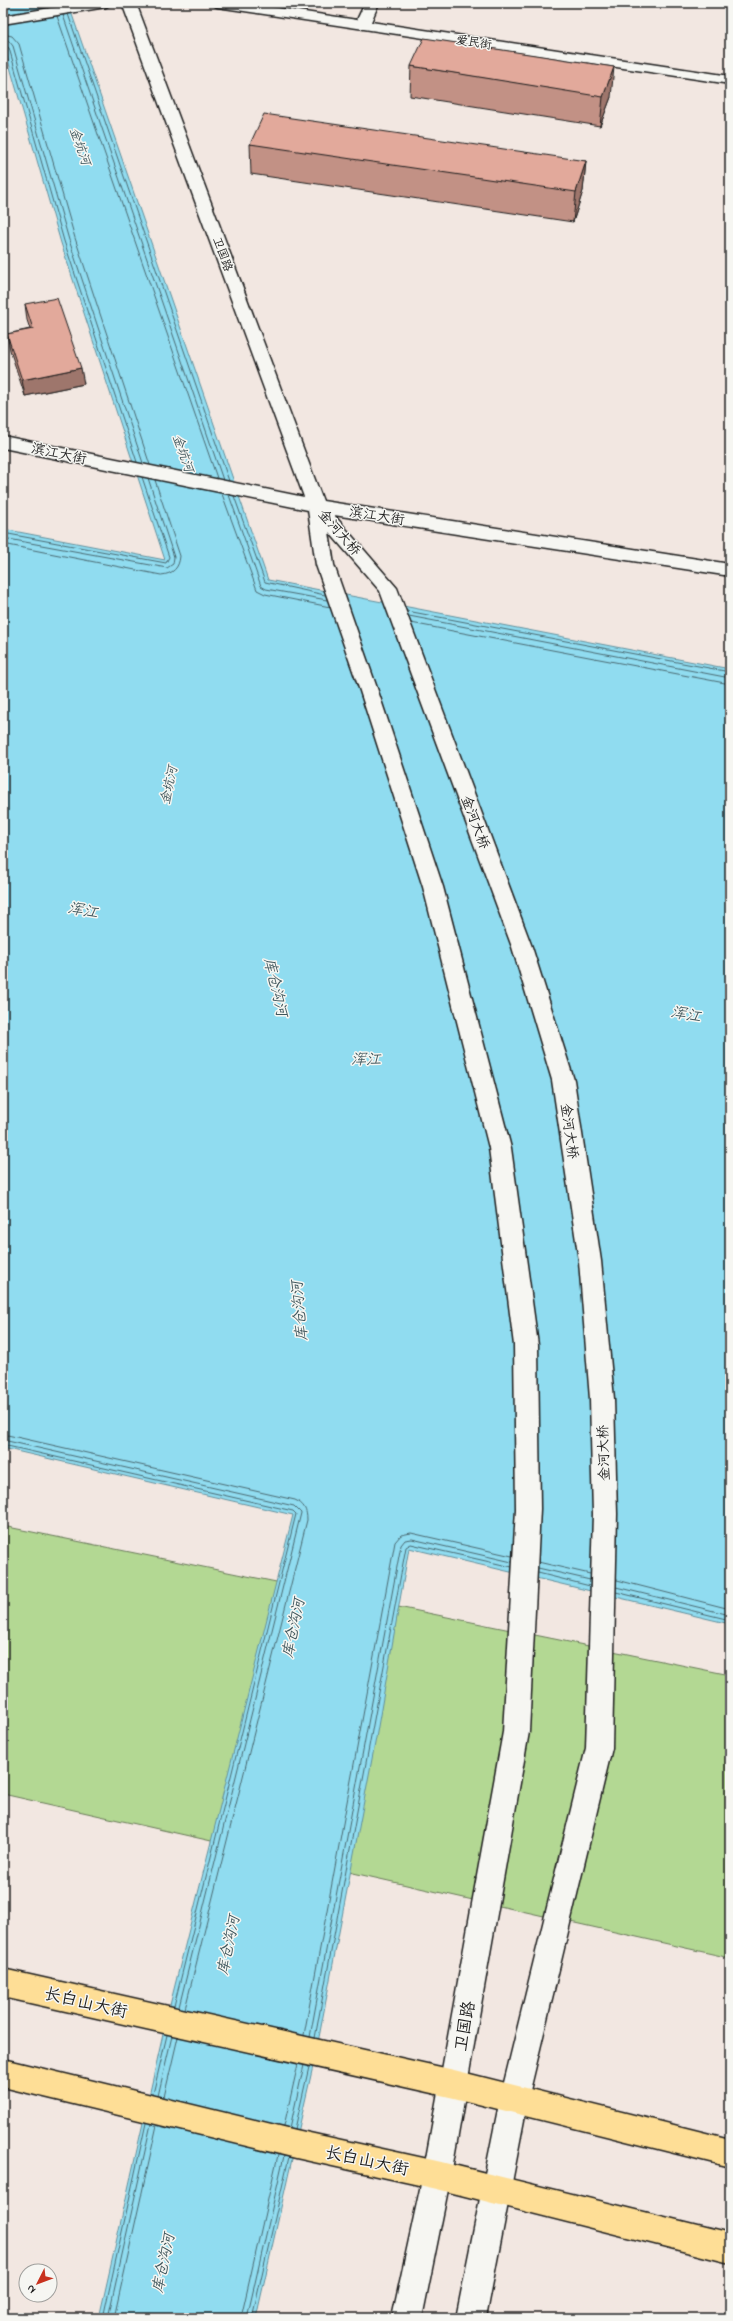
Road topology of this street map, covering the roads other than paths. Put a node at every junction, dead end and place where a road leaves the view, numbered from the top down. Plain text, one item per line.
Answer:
1 (129, 3) edge
2 (217, 3) edge
3 (372, 3) edge
4 (99, 4) edge
5 (3, 20) edge
6 (362, 25) junction
7 (730, 80) edge
8 (3, 442) edge
9 (316, 506) junction
10 (730, 570) edge
11 (516, 1732) joint
12 (3, 1983) edge
13 (3, 2073) edge
14 (454, 2084) junction
15 (514, 2099) junction
16 (730, 2153) edge
17 (438, 2175) junction
18 (494, 2190) junction
19 (730, 2248) edge
20 (407, 2318) edge
21 (471, 2318) edge

1 - 9 street, 卫国路
2 - 6 street, 爱民街
3 - 6 street
4 - 5 street
6 - 7 street, 爱民街
8 - 9 street, 滨江大街
9 - 10 street, 滨江大街
9 - 11 street, 金河大桥
9 - 15 street, 金河大桥
11 - 14 street, 卫国路
12 - 14 main road, 长白山大街
13 - 17 main road, 长白山大街
14 - 15 main road, 长白山大街
14 - 17 street, 卫国路
15 - 16 main road, 长白山大街
15 - 18 street
17 - 18 main road, 长白山大街
17 - 20 street, 卫国路
18 - 19 main road, 长白山大街
18 - 21 street

